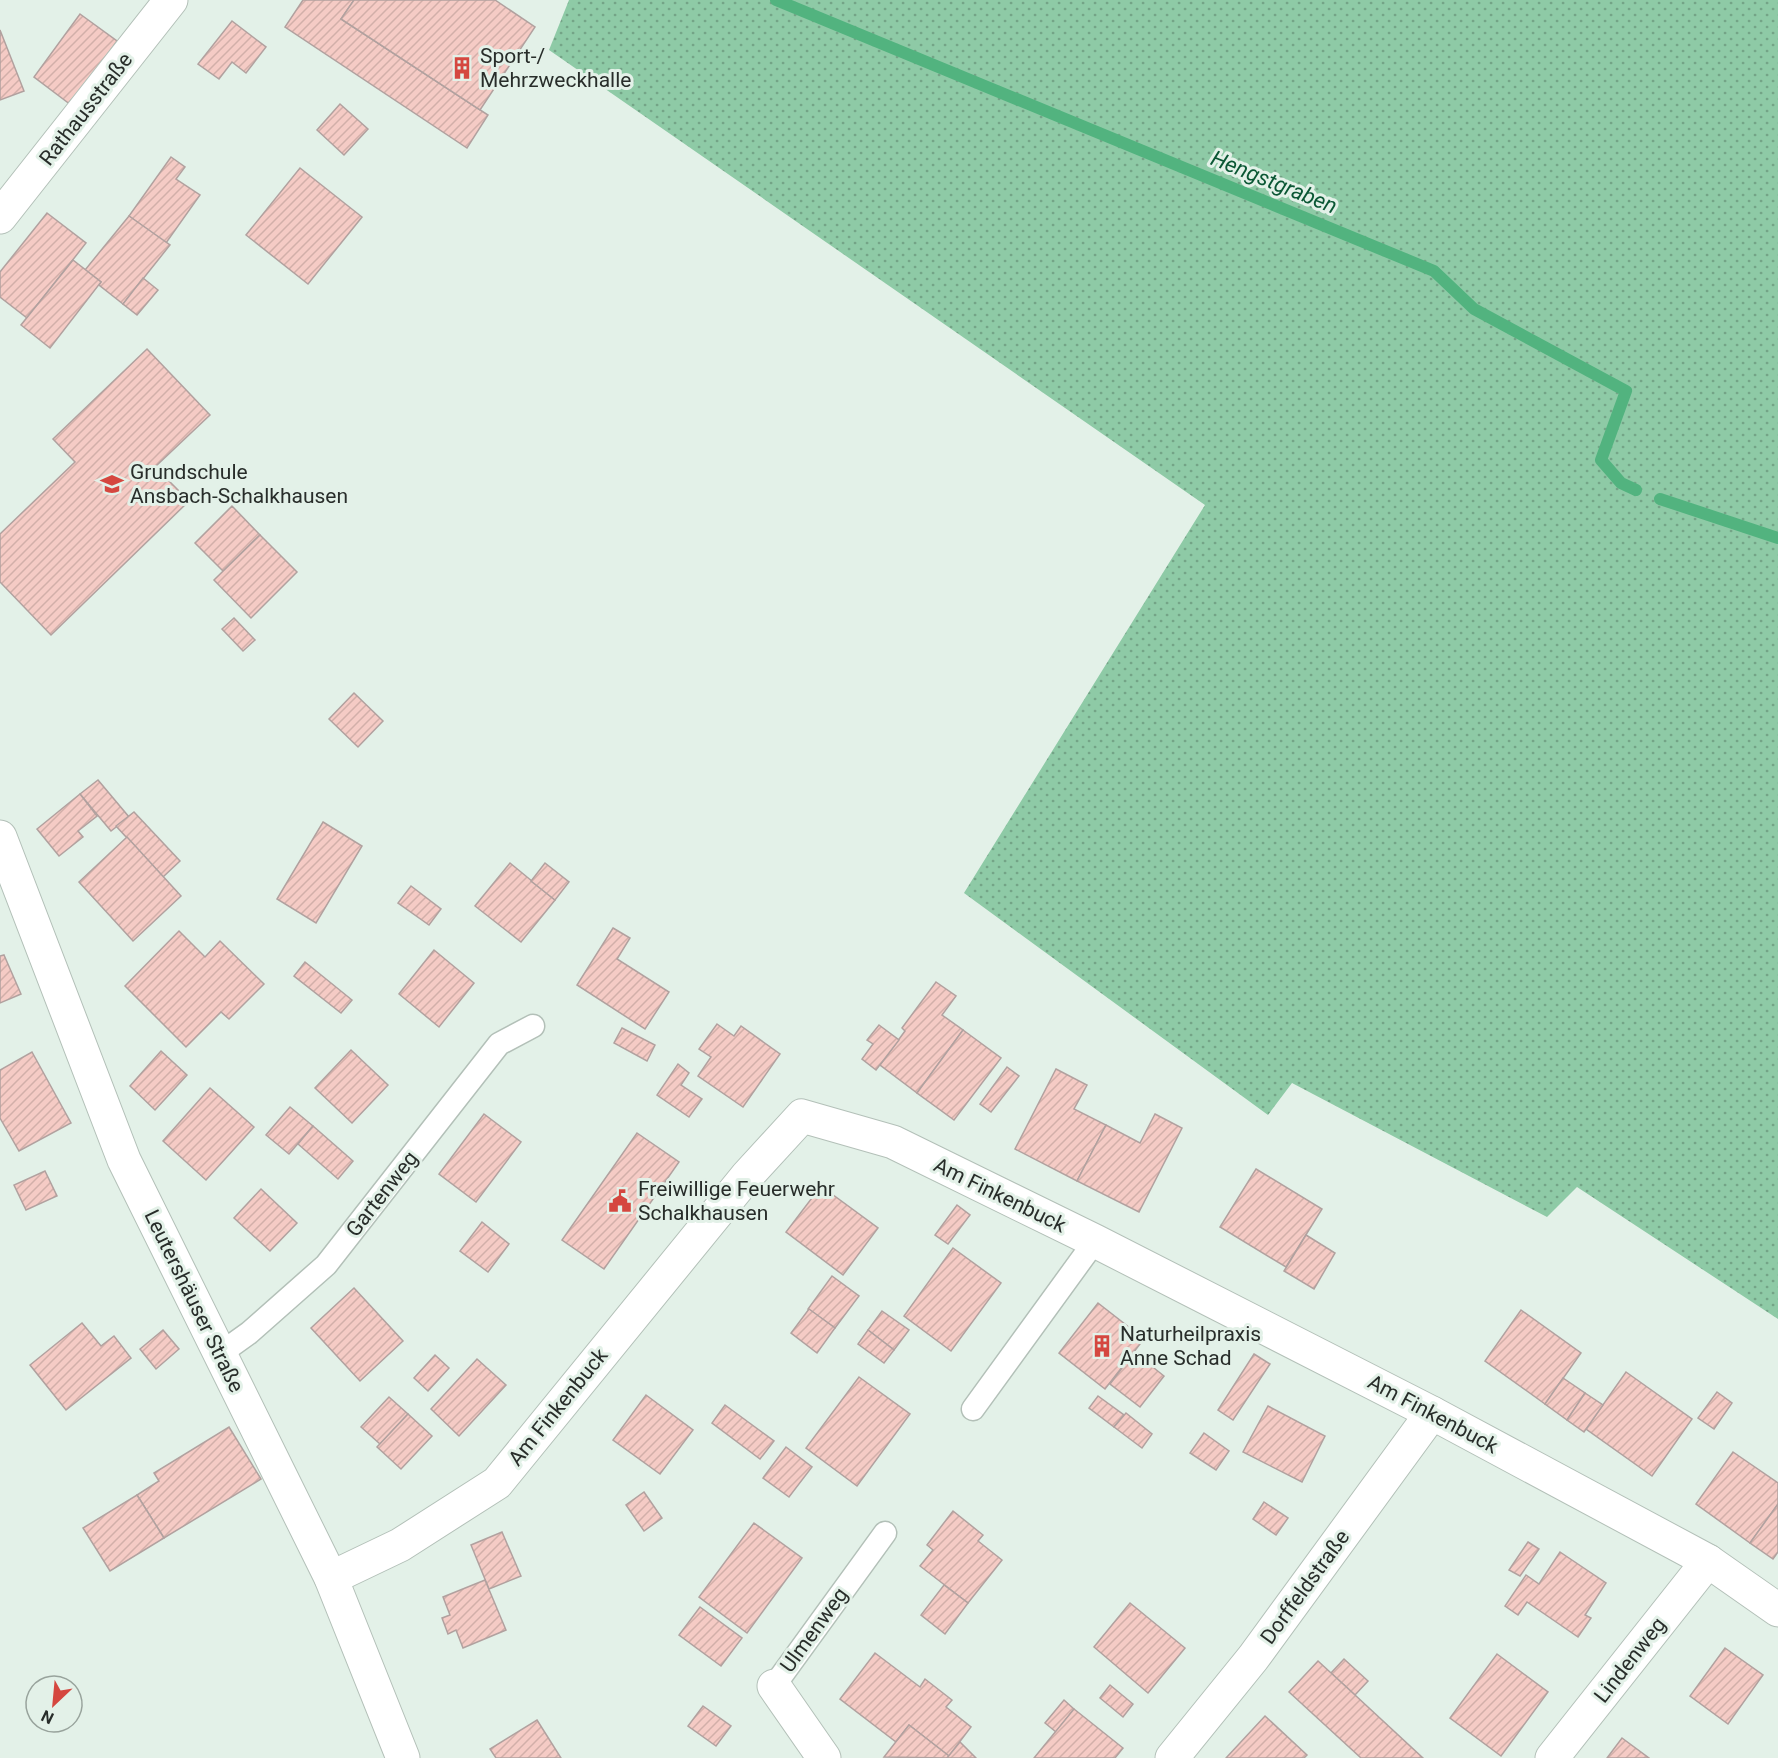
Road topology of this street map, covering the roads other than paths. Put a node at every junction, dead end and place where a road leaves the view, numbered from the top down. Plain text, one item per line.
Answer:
1 (171, 0) edge
2 (0, 217) edge
3 (0, 837) edge
4 (533, 1026) dead end
5 (1095, 1241) junction
6 (221, 1353) junction
7 (973, 1409) dead end
8 (1432, 1413) junction
9 (885, 1533) dead end
10 (1708, 1561) junction
11 (331, 1578) junction
12 (1778, 1610) edge
13 (774, 1686) joint
14 (403, 1758) edge
15 (824, 1758) edge
16 (1172, 1758) edge
17 (1552, 1758) edge

1 - 2 street, Rathausstraße
3 - 6 street, Leutershäuser Straße
4 - 6 lane, Gartenweg
5 - 7 lane
5 - 8 street, Am Finkenbuck
5 - 11 street, Am Finkenbuck
6 - 11 street, Leutershäuser Straße
8 - 10 street, Am Finkenbuck
8 - 16 street, Dorffeldstraße
9 - 13 lane, Ulmenweg
10 - 12 street, Am Finkenbuck
10 - 17 street, Lindenweg
11 - 14 street, Leutershäuser Straße
13 - 15 street, Ulmenweg

